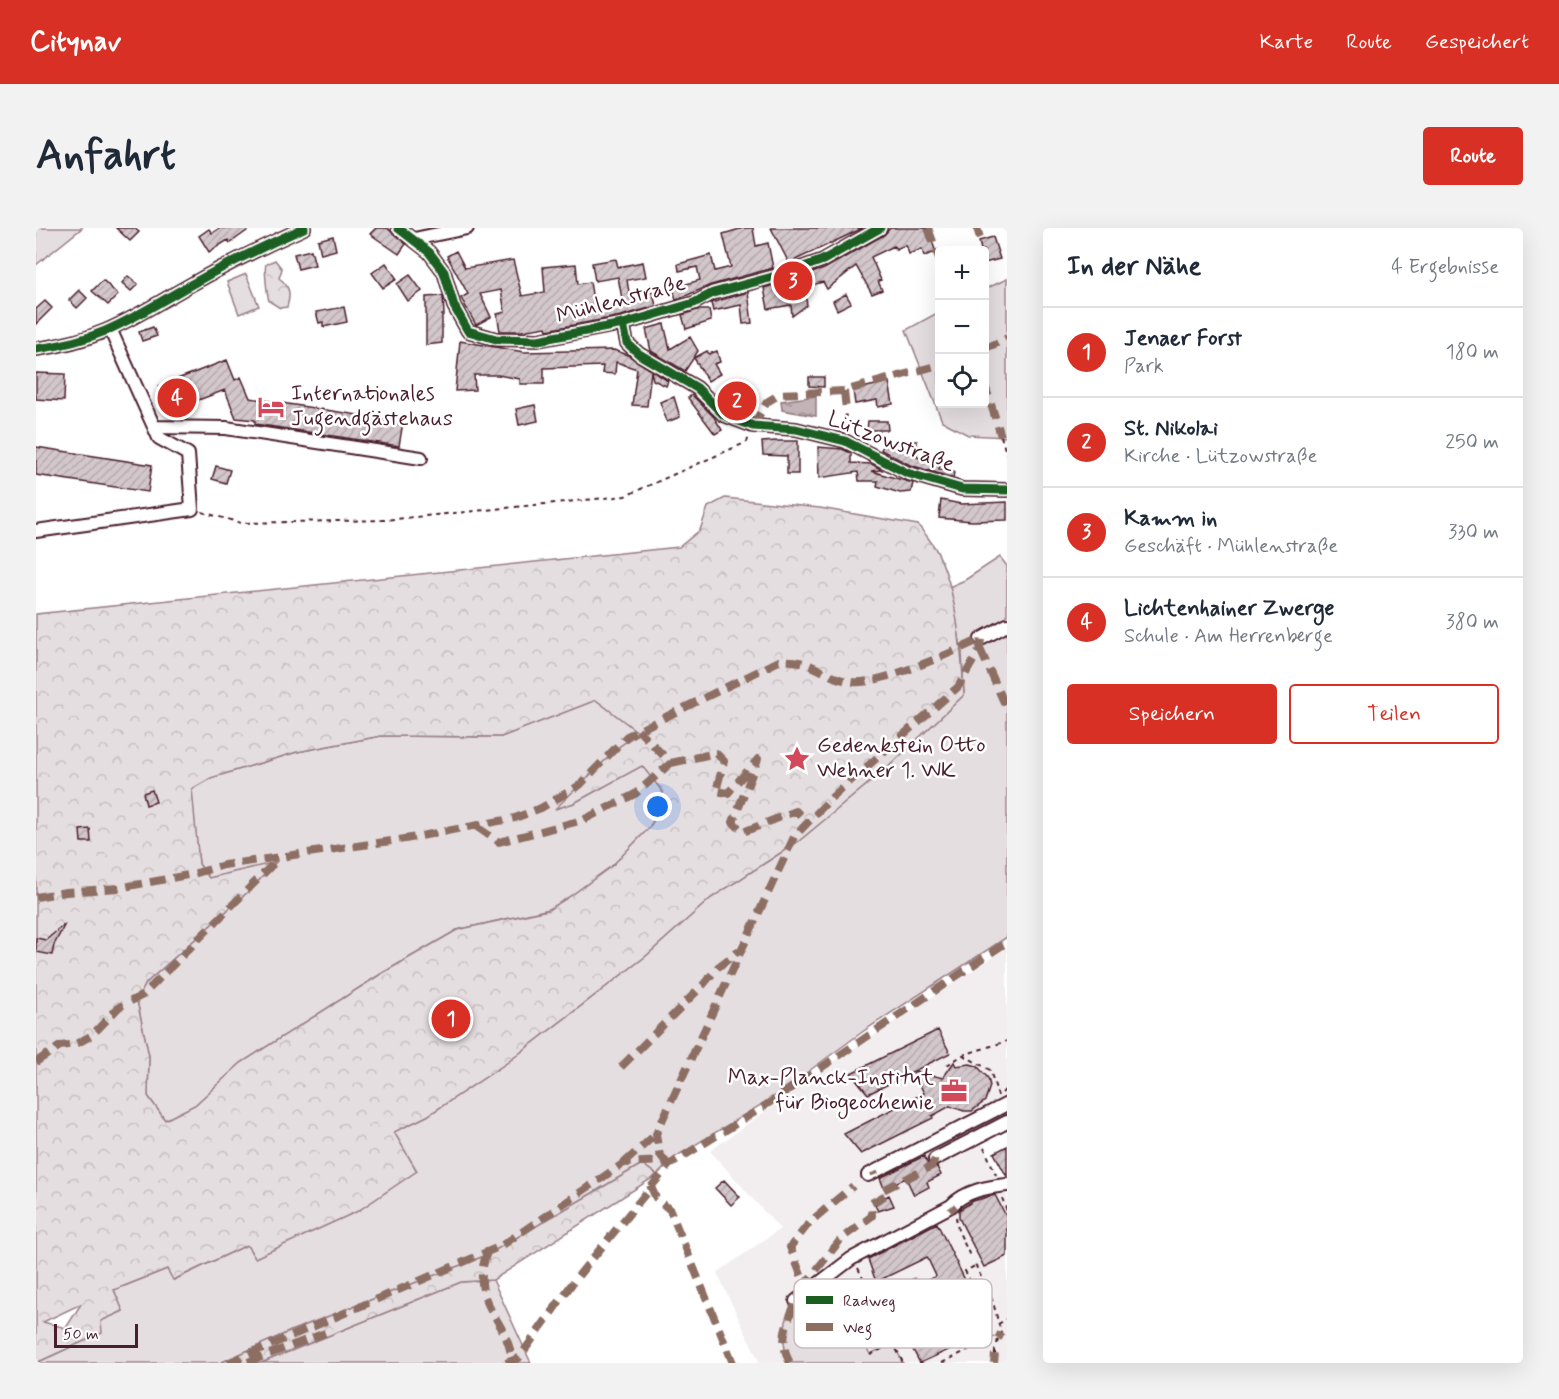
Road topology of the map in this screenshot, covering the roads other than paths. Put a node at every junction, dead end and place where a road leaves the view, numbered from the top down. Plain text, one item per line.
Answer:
1 (304, 228) edge
2 (398, 228) edge
3 (467, 228) edge
4 (880, 228) edge
5 (412, 234) edge
6 (623, 324) junction
7 (111, 331) junction
8 (36, 349) edge
9 (154, 427) junction
10 (421, 458) dead end
11 (1007, 490) edge
12 (36, 531) edge
13 (1007, 625) edge
14 (981, 639) dead end
15 (1007, 1104) edge
16 (1007, 1122) edge
17 (935, 1159) dead end
18 (868, 1175) dead end
19 (1007, 1185) edge
20 (824, 1279) edge

1 - 7 street
2 - 5 street
3 - 5 street
4 - 6 street, Mühlenstraße
5 - 6 street, Mühlenstraße
6 - 11 street, Lützowstraße
7 - 8 street
7 - 9 street
9 - 10 street
9 - 12 street
13 - 14 street
15 - 18 street
16 - 17 street
19 - 20 street

